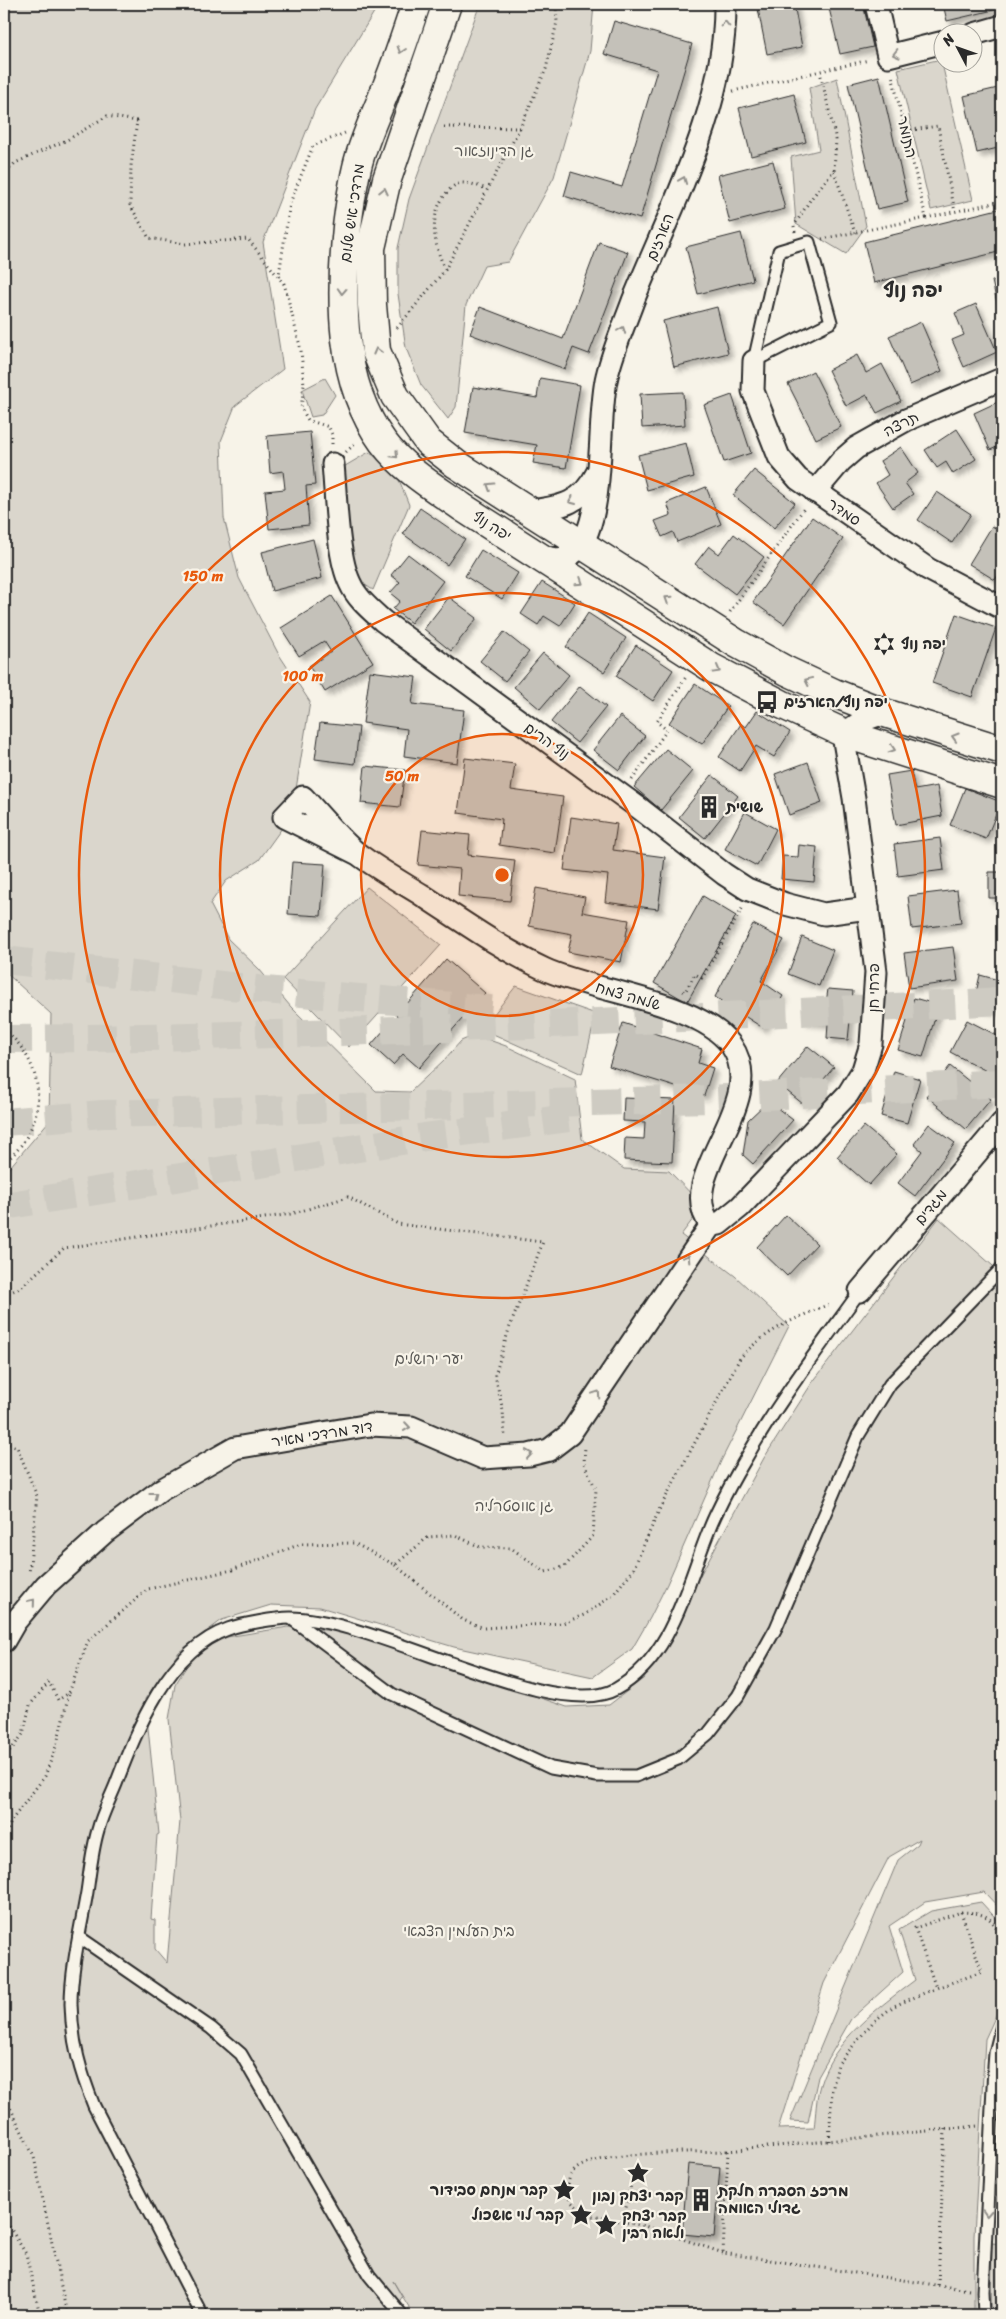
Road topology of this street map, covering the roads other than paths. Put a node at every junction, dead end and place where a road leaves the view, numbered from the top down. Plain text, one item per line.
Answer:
1 (416, 4) edge
2 (447, 4) edge
3 (725, 4) edge
4 (876, 4) edge
5 (1002, 26) edge
6 (984, 31) edge
7 (934, 44) edge
8 (754, 361) junction
9 (1002, 380) edge
10 (374, 427) joint
11 (333, 464) road end
12 (598, 470) junction
13 (815, 492) junction
14 (532, 511) junction
15 (582, 544) junction
16 (540, 556) junction
17 (1002, 608) edge
18 (885, 713) junction
19 (846, 734) junction
20 (1002, 750) edge
21 (1002, 784) edge
22 (358, 854) dead end
23 (868, 908) junction
24 (1002, 1123) edge
25 (711, 1225) junction
26 (1002, 1268) edge
27 (860, 1292) joint
28 (291, 1618) junction
29 (4, 1641) edge
30 (79, 1937) junction
31 (1002, 2025) edge
32 (202, 2315) edge
33 (402, 2315) edge
34 (984, 2315) edge

1 -> 10 main road, מרדכי איש שלום
14 -> 2 main road, מרדכי איש שלום
12 -> 3 street, הארזים
7 -> 4 street
5 - 6 street
8 - 8 lane, סמדר
8 - 13 street, סמדר
9 - 13 street, תרצה
10 -> 16 main road, יפה נוף
11 - 23 street, נוף הרים
12 -> 14 street, הארזים
12 - 15 street, הארזים
13 - 17 street, סמדר
14 - 15 main road
15 - 16 street
18 -> 15 main road
16 -> 19 main road, יפה נוף
18 - 19 street
20 -> 18 main road
19 -> 21 main road, יפה נוף
19 - 23 street, פרחי חן
22 - 25 street, שלמה צמח
23 - 25 street, פרחי חן
24 - 27 street, מגדים
29 -> 25 street, דוד מרדכי מאיר
26 - 28 lane
27 - 28 lane
28 - 30 lane
30 - 32 lane
30 - 33 lane
31 -> 34 lane

